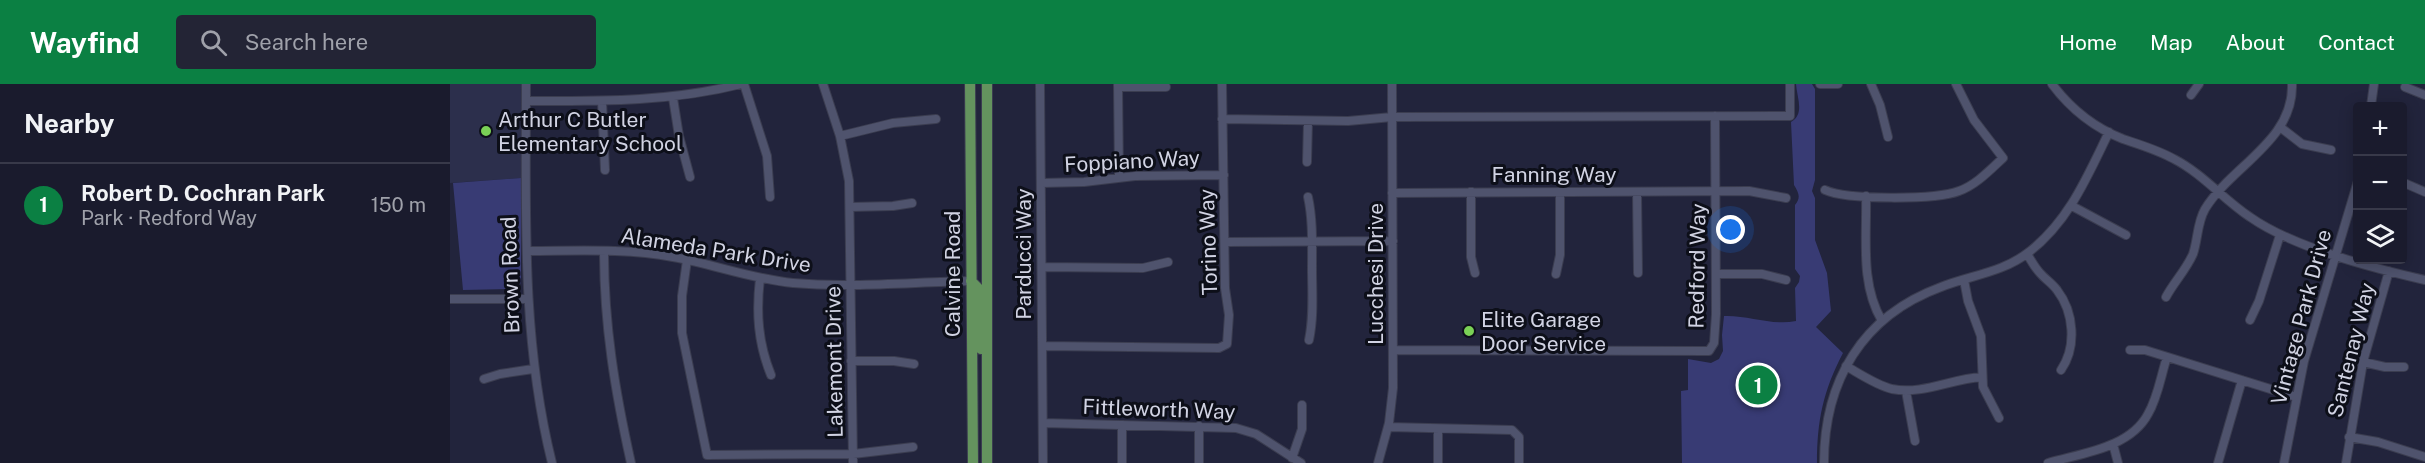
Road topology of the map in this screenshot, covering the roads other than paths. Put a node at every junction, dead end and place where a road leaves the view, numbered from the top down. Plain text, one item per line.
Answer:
1 (525, 84) edge
2 (743, 84) edge
3 (823, 84) edge
4 (970, 84) edge
5 (987, 84) edge
6 (1040, 84) edge
7 (1222, 84) edge
8 (1392, 84) edge
9 (1790, 84) edge
10 (1820, 84) edge
11 (1838, 84) edge
12 (1871, 84) edge
13 (1956, 84) edge
14 (2052, 84) edge
15 (2199, 84) edge
16 (2292, 84) edge
17 (2374, 84) edge
18 (1118, 86) edge
19 (1166, 87) dead end
20 (2405, 87) dead end
21 (2191, 95) dead end
22 (2425, 95) edge
23 (673, 98) junction
24 (526, 101) junction
25 (602, 101) junction
26 (2372, 102) edge
27 (1715, 116) junction
28 (1392, 117) junction
29 (936, 119) dead end
30 (1222, 119) junction
31 (1308, 121) junction
32 (2280, 127) junction
33 (2109, 132) junction
34 (840, 136) junction
35 (1888, 137) dead end
36 (2331, 150) dead end
37 (1307, 162) dead end
38 (605, 170) dead end
39 (1224, 175) junction
40 (690, 177) dead end
41 (1119, 177) junction
42 (1041, 183) junction
43 (2407, 184) edge
44 (1825, 190) dead end
45 (1716, 191) junction
46 (1471, 192) junction
47 (1560, 192) junction
48 (1637, 192) junction
49 (2219, 192) junction
50 (2425, 192) edge
51 (1392, 193) junction
52 (1866, 196) junction
53 (770, 197) dead end
54 (1308, 197) dead end
55 (1786, 198) dead end
56 (2353, 198) edge
57 (912, 203) dead end
58 (2072, 206) junction
59 (850, 207) junction
60 (2126, 235) dead end
61 (2280, 235) junction
62 (1393, 240) junction
63 (1312, 241) junction
64 (1226, 242) junction
65 (527, 251) junction
66 (604, 251) junction
67 (2027, 254) junction
68 (2336, 255) junction
69 (687, 260) junction
70 (1168, 262) dead end
71 (1042, 267) junction
72 (2389, 271) junction
73 (1475, 273) dead end
74 (1638, 273) dead end
75 (1556, 274) dead end
76 (1716, 274) junction
77 (760, 279) junction
78 (1786, 280) dead end
79 (1964, 280) junction
80 (2425, 280) edge
81 (971, 281) junction
82 (851, 284) junction
83 (2166, 297) dead end
84 (450, 299) edge
85 (527, 299) junction
86 (1882, 321) junction
87 (2250, 321) dead end
88 (1309, 340) dead end
89 (1042, 346) junction
90 (1393, 350) junction
91 (2130, 350) dead end
92 (2167, 357) junction
93 (851, 362) junction
94 (2364, 362) junction
95 (914, 364) dead end
96 (1846, 366) junction
97 (2404, 367) dead end
98 (533, 369) junction
99 (2061, 370) dead end
100 (771, 375) dead end
101 (987, 376) junction
102 (1981, 377) junction
103 (484, 379) dead end
104 (2242, 380) junction
105 (1906, 391) junction
106 (2296, 397) junction
107 (1302, 405) dead end
108 (1999, 418) dead end
109 (1043, 423) junction
110 (1122, 425) junction
111 (1199, 426) junction
112 (1388, 427) junction
113 (1438, 429) junction
114 (2349, 437) junction
115 (1915, 441) dead end
116 (2112, 444) junction
117 (913, 447) dead end
118 (2425, 457) edge
119 (853, 458) edge
120 (1292, 458) junction
121 (552, 463) edge
122 (631, 463) edge
123 (973, 463) edge
124 (987, 463) edge
125 (1043, 463) edge
126 (1122, 463) edge
127 (1199, 463) edge
128 (1301, 463) edge
129 (1378, 463) edge
130 (1438, 463) edge
131 (1519, 463) edge
132 (1824, 463) edge
133 (2048, 463) edge
134 (2118, 463) edge
135 (2218, 463) edge
136 (2284, 463) edge
137 (2346, 463) edge

1 - 24 street, Brown Road
2 - 23 street
2 - 53 street
3 - 34 street, Lakemont Drive
4 - 81 main road, Calvine Road
5 - 101 main road, Calvine Road
6 - 42 street, Parducci Way
7 - 30 street, Torino Way
8 - 28 street, Lucchesi Drive
9 - 27 street
10 - 11 street
12 - 35 street
13 - 52 street
14 - 33 street
15 - 21 street
16 - 32 street
17 - 26 street
18 - 19 street
18 - 41 street
20 - 22 street
23 - 25 street
23 - 40 street
24 - 25 street
24 - 65 street, Brown Road
25 - 38 street
27 - 28 street
27 - 45 street, Redford Way
28 - 31 street
28 - 51 street, Lucchesi Drive
29 - 34 street
30 - 31 street
30 - 39 street, Torino Way
31 - 37 street
32 - 36 street
32 - 49 street
33 - 49 street
33 - 58 street
34 - 59 street, Lakemont Drive
39 - 41 street, Foppiano Way
39 - 64 street, Torino Way
41 - 42 street, Foppiano Way
42 - 71 street, Parducci Way
43 - 50 street
44 - 52 street
45 - 48 street, Fanning Way
45 - 55 street, Fanning Way
45 - 76 street, Redford Way
46 - 47 street, Fanning Way
46 - 51 street, Fanning Way
46 - 73 street
47 - 48 street, Fanning Way
47 - 75 street
48 - 74 street
49 - 61 street
49 - 83 street
51 - 62 street, Lucchesi Drive
52 - 86 street
54 - 63 street
56 - 68 street, Vintage Park Drive
57 - 59 street
58 - 60 street
58 - 67 street
59 - 82 street, Lakemont Drive
61 - 68 street
61 - 87 street
62 - 63 street
62 - 90 street, Lucchesi Drive
63 - 64 street
63 - 88 street
64 - 89 street, Torino Way
65 - 66 street, Alameda Park Drive
65 - 85 street, Brown Road
66 - 69 street, Alameda Park Drive
66 - 122 street
67 - 79 street
67 - 99 street
68 - 72 street
68 - 106 street, Vintage Park Drive
69 - 77 street, Alameda Park Drive
69 - 119 street
70 - 71 street
71 - 89 street, Parducci Way
72 - 80 street
72 - 94 street, Santenay Way
76 - 78 street
76 - 90 street, Redford Way
77 - 82 street, Alameda Park Drive
77 - 100 street
79 - 86 street
79 - 102 street
81 - 82 street, Alameda Park Drive
81 - 101 main road
81 - 123 main road, Calvine Road
82 - 93 street, Lakemont Drive
84 - 85 street
85 - 98 street, Brown Road
86 - 96 street
89 - 109 street, Parducci Way
90 - 112 street, Lucchesi Drive
91 - 92 street
92 - 104 street
92 - 116 street
93 - 95 street
93 - 119 street, Lakemont Drive
94 - 97 street
94 - 114 street, Santenay Way
96 - 105 street
96 - 132 street
98 - 103 street
98 - 121 street, Brown Road
101 - 124 main road, Calvine Road
102 - 105 street
102 - 108 street
104 - 106 street
104 - 135 street
105 - 115 street
106 - 136 street, Vintage Park Drive
107 - 120 street
109 - 110 street, Fittleworth Way
109 - 125 street, Parducci Way
110 - 111 street, Fittleworth Way
110 - 126 street
111 - 120 street, Fittleworth Way
111 - 127 street
112 - 113 street
112 - 129 street, Lucchesi Drive
113 - 130 street
113 - 131 street
114 - 118 street
114 - 137 street, Santenay Way
116 - 133 street
116 - 134 street
117 - 119 street
120 - 128 street, Fittleworth Way

